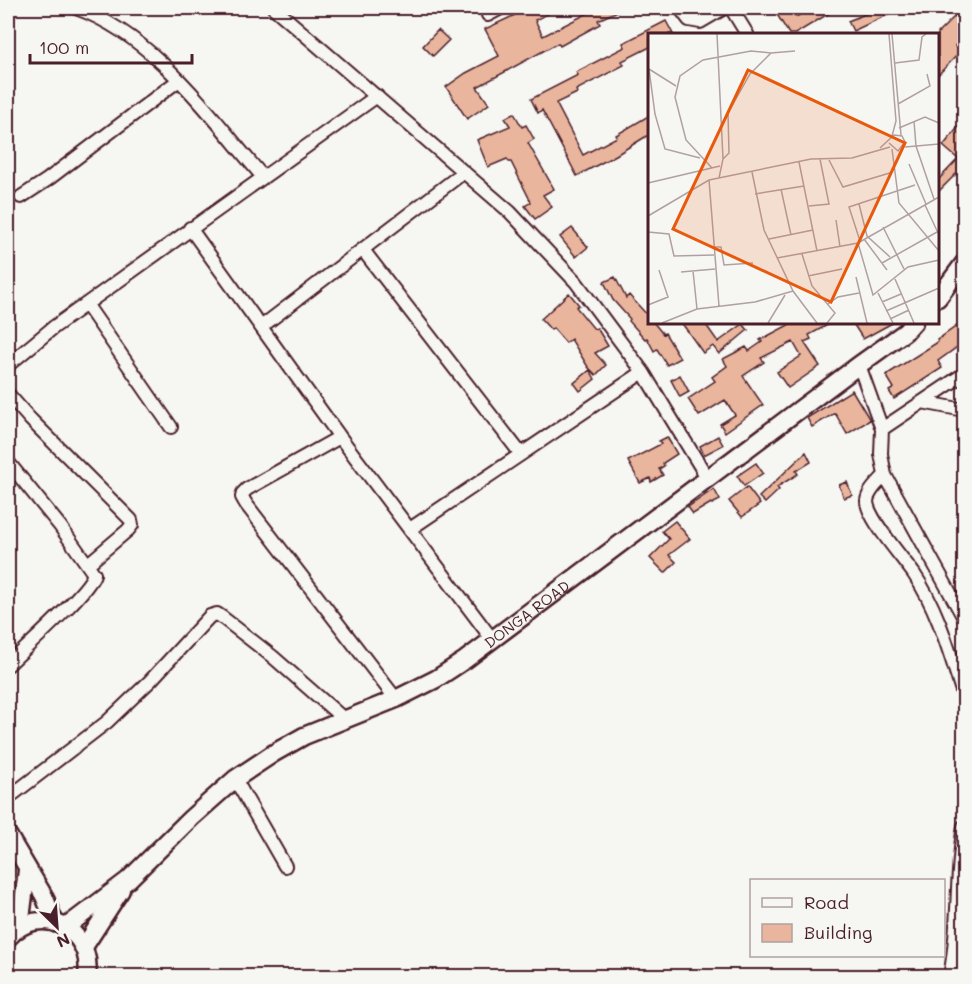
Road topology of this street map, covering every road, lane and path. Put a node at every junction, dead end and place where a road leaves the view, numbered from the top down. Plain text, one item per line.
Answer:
1 (76, 8) edge
2 (274, 8) edge
3 (501, 8) edge
4 (680, 8) edge
5 (724, 8) edge
6 (731, 8) edge
7 (489, 15) dead end
8 (746, 33) edge
9 (179, 80) junction
10 (377, 96) junction
11 (464, 172) junction
12 (262, 177) junction
13 (21, 197) dead end
14 (190, 228) junction
15 (363, 250) junction
16 (964, 262) edge
17 (939, 297) edge
18 (86, 304) junction
19 (906, 326) edge
20 (261, 327) junction
21 (8, 365) edge
22 (859, 365) junction
23 (643, 372) junction
24 (964, 374) edge
25 (8, 394) edge
26 (922, 402) junction
27 (964, 410) edge
28 (171, 427) dead end
29 (882, 429) junction
30 (340, 437) junction
31 (521, 454) junction
32 (8, 462) edge
33 (885, 475) junction
34 (708, 479) junction
35 (410, 529) junction
36 (88, 564) junction
37 (964, 618) edge
38 (492, 639) junction
39 (8, 665) edge
40 (964, 697) edge
41 (396, 699) junction
42 (345, 720) junction
43 (235, 779) junction
44 (8, 798) edge
45 (964, 826) edge
46 (8, 835) edge
47 (285, 866) dead end
48 (27, 870) junction
49 (128, 879) junction
50 (61, 925) junction
51 (14, 932) edge
52 (84, 947) junction
53 (87, 976) edge
54 (950, 976) edge

1 - 9 street
2 - 10 street
3 - 7 street
4 - 5 street
6 - 8 street
9 - 12 street
9 - 13 street
10 - 11 street
10 - 12 street
11 - 15 street
11 - 23 street
12 - 14 street
14 - 18 street
14 - 20 street
15 - 20 street
15 - 31 street
16 - 17 street
18 - 21 street
18 - 28 street
19 - 22 street, DONGA ROAD
20 - 30 street
22 - 29 street
22 - 34 street, DONGA ROAD
23 - 31 street
23 - 34 street
24 - 26 street
25 - 36 street
26 - 27 street
26 - 29 street
29 - 33 street
30 - 35 street
30 - 41 street
31 - 35 street
32 - 36 street
33 - 37 street
33 - 40 street
34 - 38 street, DONGA ROAD
35 - 38 street
36 - 39 street
38 - 41 street, DONGA ROAD
41 - 42 street, DONGA ROAD
42 - 43 street, DONGA ROAD
42 - 44 street
43 - 47 street
43 - 49 street, DONGA ROAD
45 - 54 street
46 - 48 street
48 - 50 street
48 - 51 street
49 - 50 street
49 - 52 street
50 - 51 street
50 - 52 street
52 - 53 street

